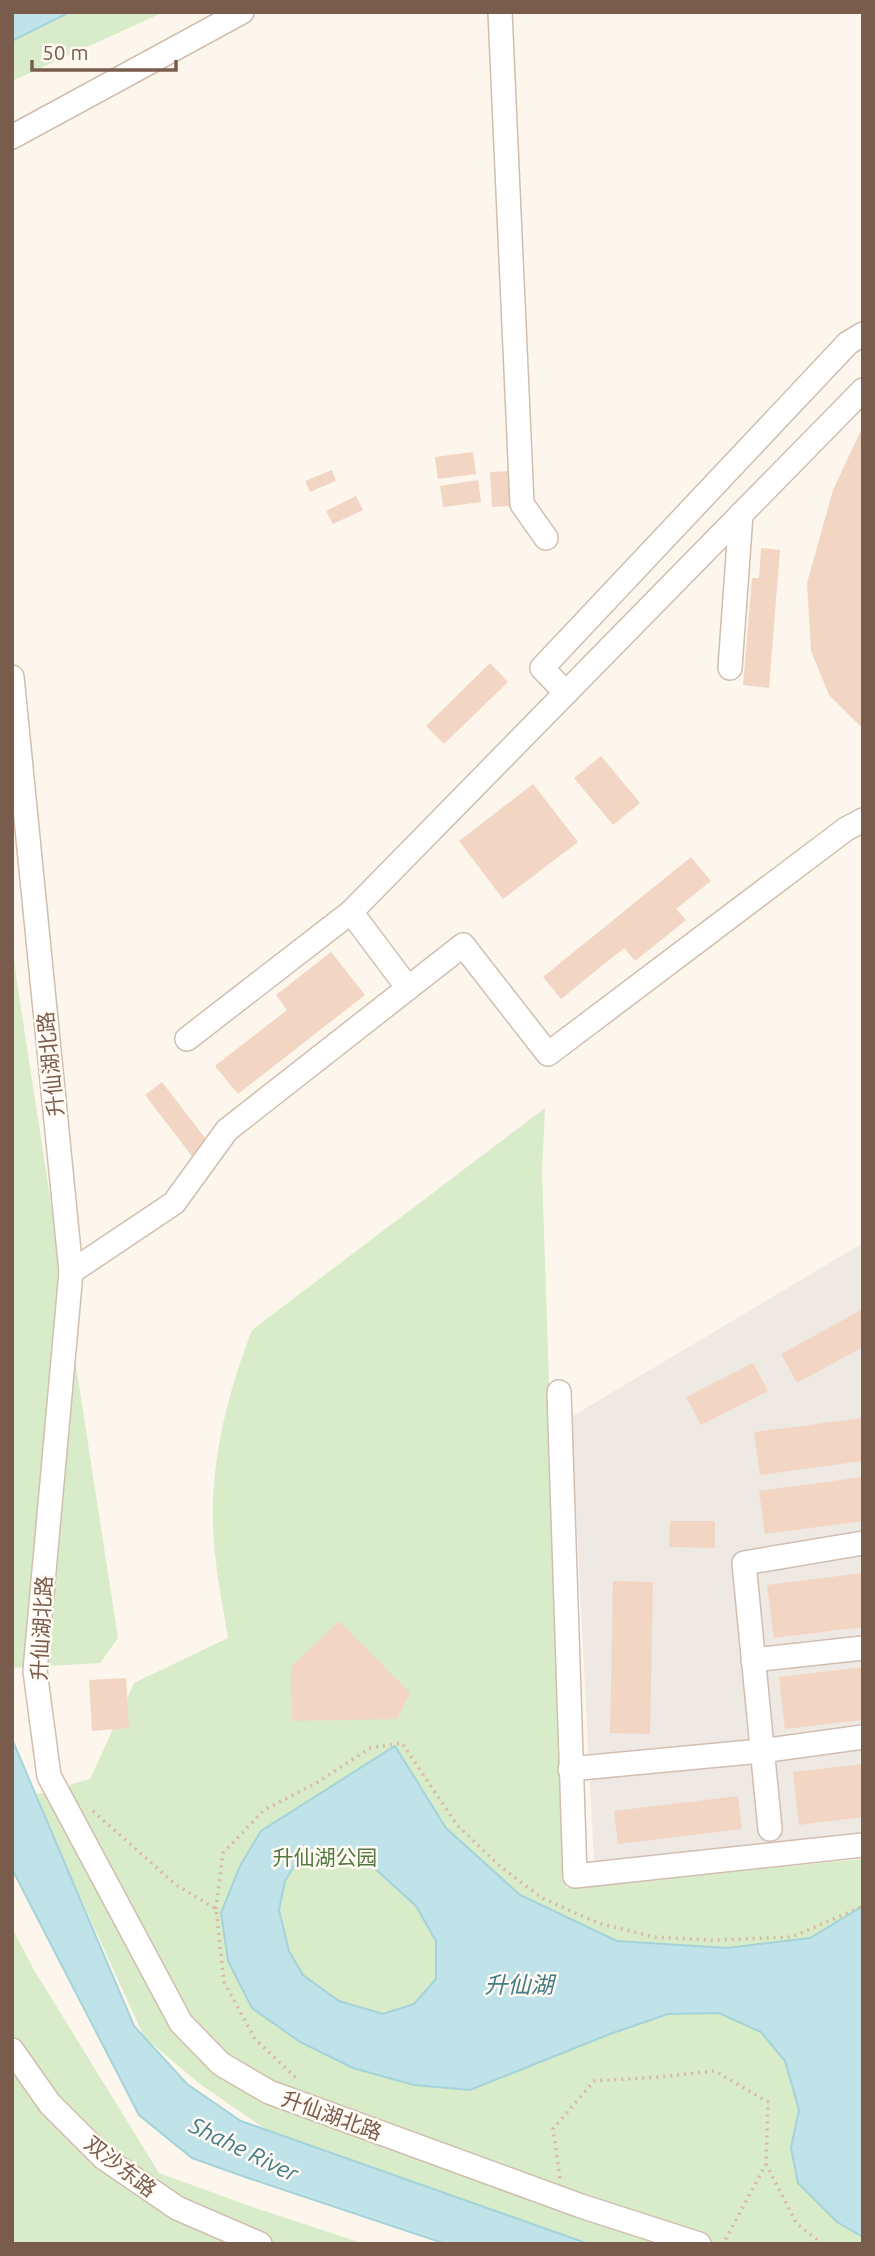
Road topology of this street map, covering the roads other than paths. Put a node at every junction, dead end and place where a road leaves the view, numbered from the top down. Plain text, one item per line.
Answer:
1 (242, 12) edge
2 (500, 12) edge
3 (12, 137) edge
4 (863, 334) edge
5 (863, 390) edge
6 (741, 514) junction
7 (546, 538) dead end
8 (730, 668) dead end
9 (12, 677) edge
10 (566, 693) junction
11 (863, 820) edge
12 (351, 912) junction
13 (408, 988) junction
14 (187, 1039) dead end
15 (71, 1272) junction
16 (559, 1392) dead end
17 (863, 1543) edge
18 (863, 1648) edge
19 (753, 1660) junction
20 (863, 1737) edge
21 (761, 1751) junction
22 (570, 1769) junction
23 (769, 1829) dead end
24 (863, 1845) edge
25 (12, 2050) edge
26 (260, 2244) edge
27 (699, 2244) edge

1 - 3 street
2 - 7 street
4 - 10 street
5 - 6 street
6 - 8 street
6 - 10 street
9 - 15 street, 升仙湖北路
10 - 12 street
11 - 13 street
12 - 13 street
12 - 14 street
13 - 15 street
15 - 27 street, 升仙湖北路
16 - 22 street
17 - 19 street
18 - 19 street
19 - 21 street
20 - 21 street
21 - 22 street
21 - 23 street
22 - 24 street
25 - 26 street, 双沙东路

